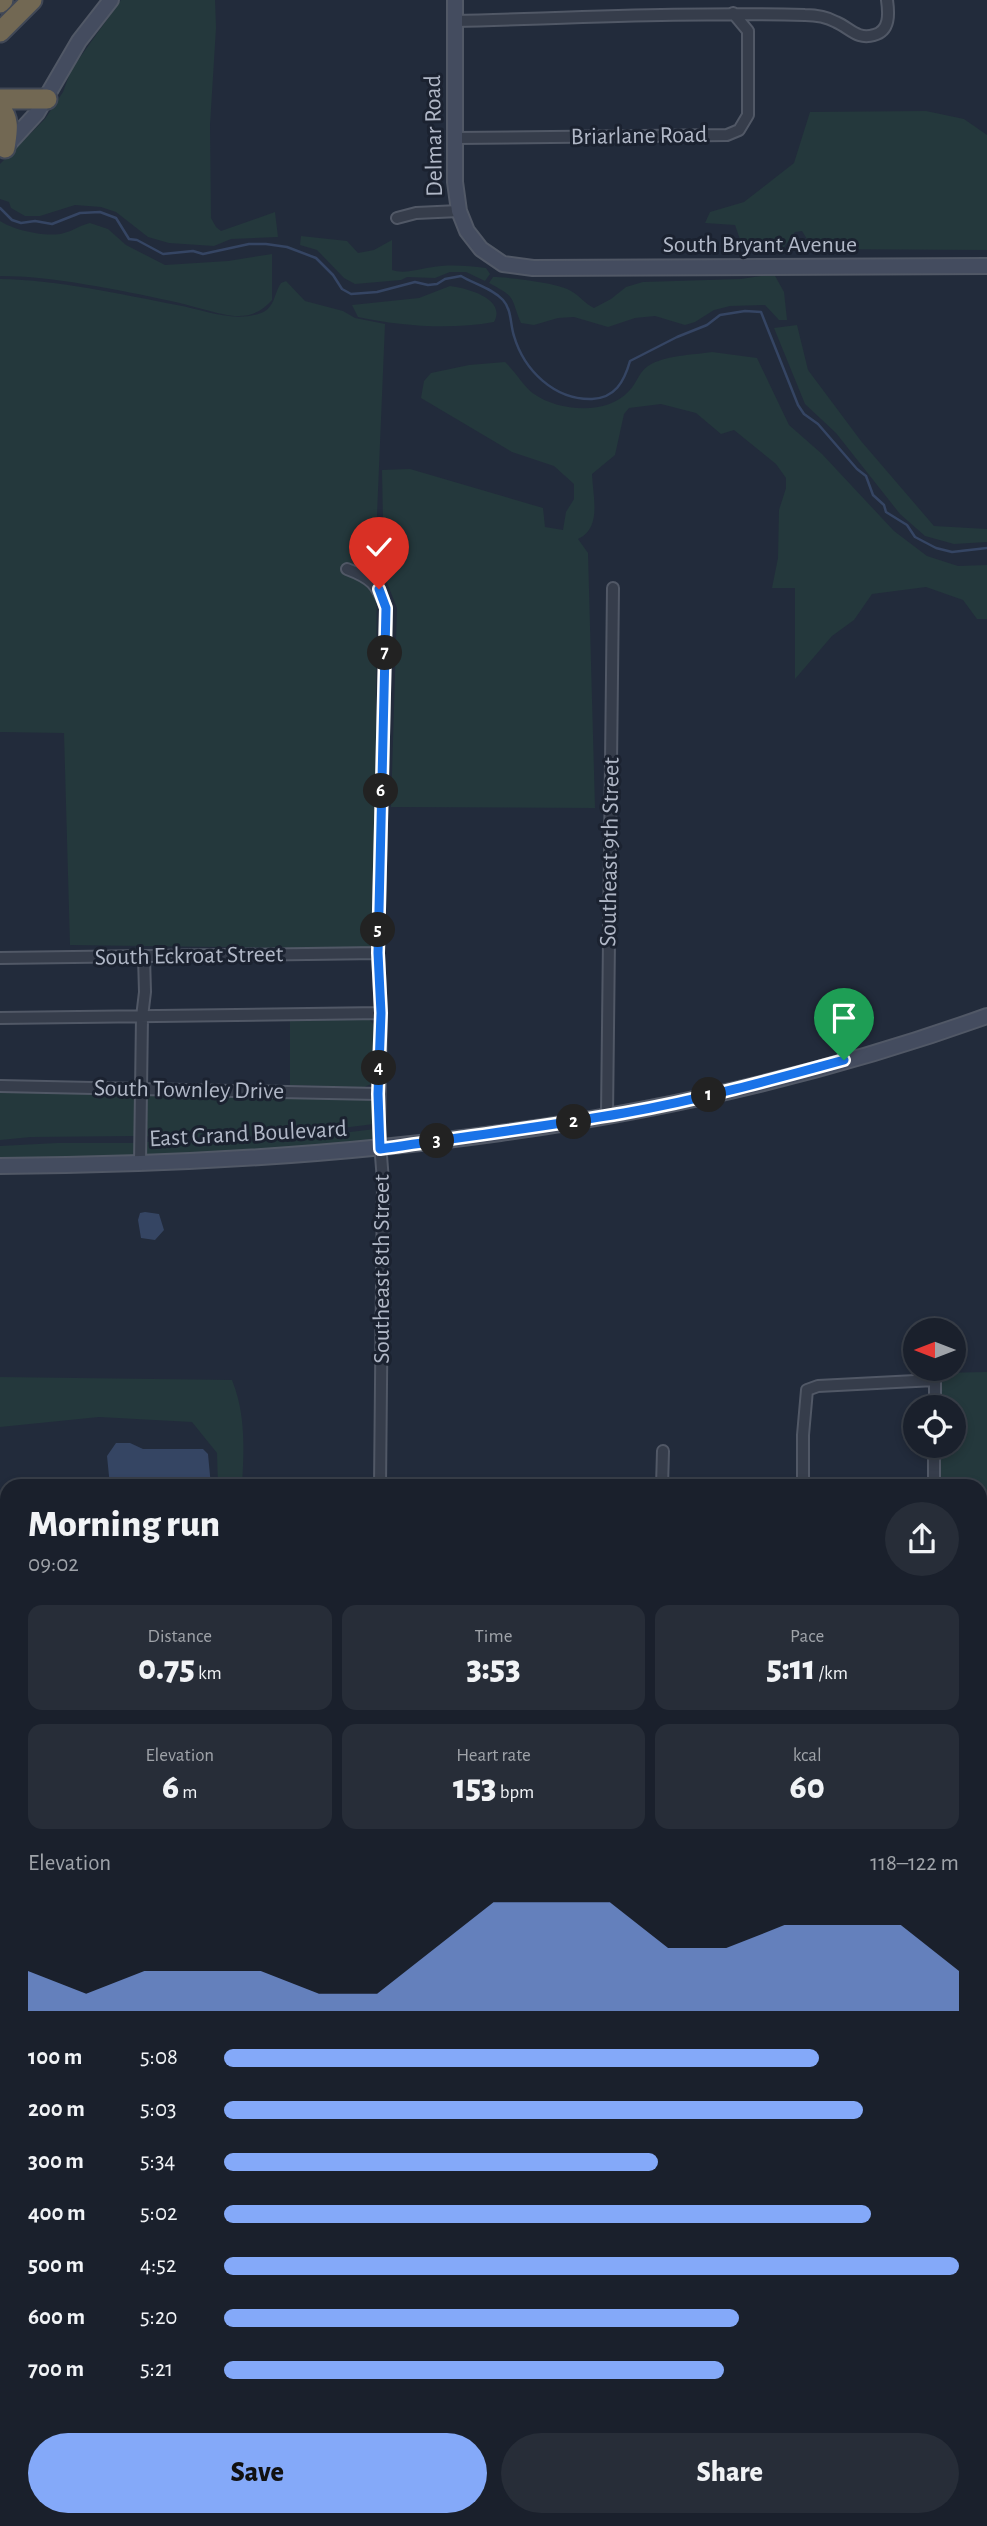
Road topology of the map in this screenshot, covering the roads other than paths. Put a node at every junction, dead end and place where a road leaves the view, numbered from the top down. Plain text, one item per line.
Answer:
1 (32, 0) edge
2 (111, 0) edge
3 (455, 0) edge
4 (887, 0) edge
5 (733, 13) junction
6 (454, 21) junction
7 (0, 32) edge
8 (0, 99) edge
9 (47, 99) junction
10 (0, 108) edge
11 (456, 138) junction
12 (2, 150) edge
13 (459, 211) junction
14 (397, 218) dead end
15 (987, 266) edge
16 (533, 268) joint
17 (347, 569) dead end
18 (613, 588) dead end
19 (378, 953) junction
20 (144, 957) junction
21 (0, 958) edge
22 (381, 1013) junction
23 (987, 1016) edge
24 (142, 1017) junction
25 (0, 1018) edge
26 (0, 1086) edge
27 (141, 1088) junction
28 (378, 1094) junction
29 (607, 1116) junction
30 (380, 1149) junction
31 (140, 1163) junction
32 (0, 1166) edge
33 (935, 1395) edge
34 (663, 1451) dead end
35 (934, 1458) edge
36 (380, 1479) edge
37 (662, 1479) edge
38 (803, 1479) edge
39 (934, 1479) edge

1 - 7 highway
2 - 9 street
3 - 6 street, Delmar Road
4 - 5 street
5 - 6 street
5 - 11 street, Briarlane Road
6 - 11 street, Delmar Road
8 - 9 highway
9 - 12 street
10 - 12 highway
11 - 13 street, Delmar Road
13 - 14 street
13 - 16 street, Delmar Road
15 - 16 street, South Bryant Avenue
17 - 19 street, Southeast 8th Street
18 - 29 street, Southeast 9th Street
19 - 20 street, South Eckroat Street
19 - 22 street, Southeast 8th Street
20 - 21 street, South Eckroat Street
20 - 24 street
22 - 24 street
22 - 28 street, Southeast 8th Street
23 - 29 street, East Grand Boulevard
24 - 25 street
24 - 27 street
26 - 27 street, South Townley Drive
27 - 28 street, South Townley Drive
27 - 31 street
28 - 30 street, Southeast 8th Street
29 - 30 street, East Grand Boulevard
30 - 31 street, East Grand Boulevard
30 - 36 street, Southeast 8th Street
31 - 32 street, East Grand Boulevard
33 - 38 street
34 - 37 street
35 - 39 street

